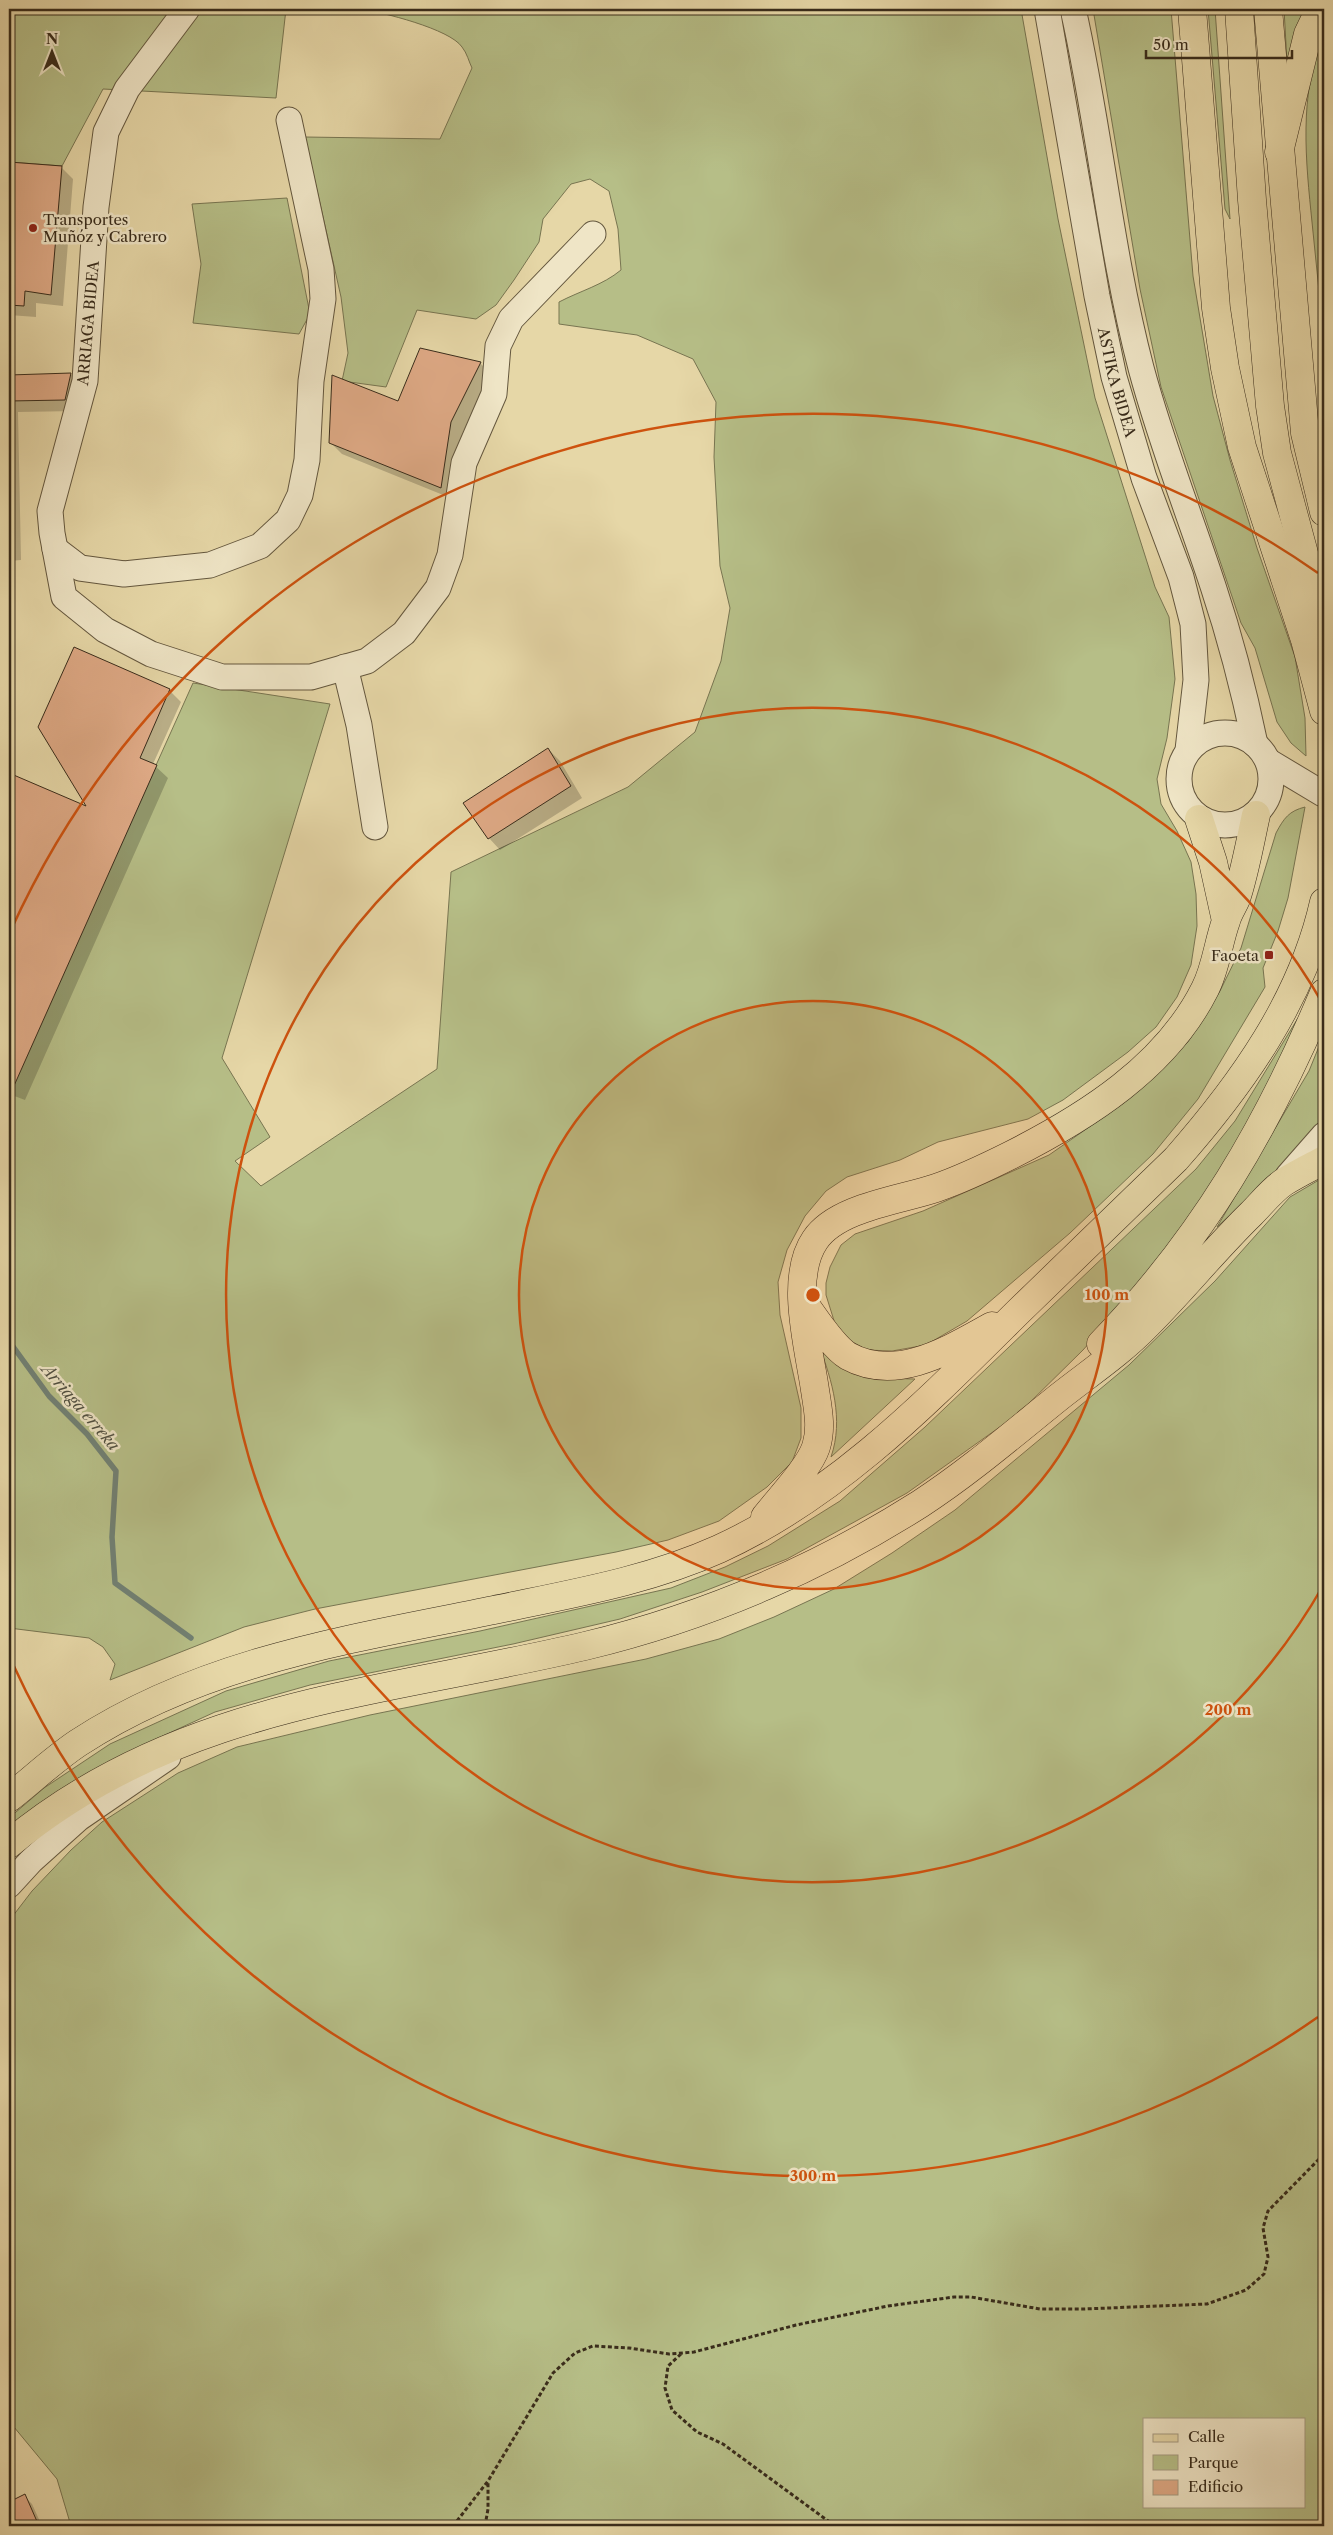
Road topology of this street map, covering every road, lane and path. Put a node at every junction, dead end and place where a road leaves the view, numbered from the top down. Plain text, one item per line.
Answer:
1 (187, 9) edge
2 (1047, 9) edge
3 (1073, 9) edge
4 (1192, 9) edge
5 (1239, 9) edge
6 (1268, 9) edge
7 (1320, 9) edge
8 (289, 120) dead end
9 (1279, 152) junction
10 (594, 234) dead end
11 (1324, 512) edge
12 (55, 549) junction
13 (1324, 628) edge
14 (346, 667) junction
15 (1324, 710) edge
16 (1188, 750) junction
17 (1262, 753) junction
18 (1263, 804) junction
19 (1199, 818) junction
20 (374, 827) dead end
21 (1324, 902) edge
22 (1226, 921) junction
23 (1324, 993) edge
24 (1324, 1135) edge
25 (1324, 1160) edge
26 (1282, 1184) junction
27 (802, 1302) junction
28 (1018, 1312) junction
29 (1024, 1425) junction
30 (752, 1532) junction
31 (191, 1740) junction
32 (78, 1743) junction
33 (9, 1783) edge
34 (9, 1798) edge
35 (9, 1844) edge
36 (9, 1885) edge
37 (1324, 2154) edge
38 (682, 2353) junction
39 (488, 2481) junction
40 (453, 2526) edge
41 (484, 2526) edge
42 (835, 2526) edge

1 - 12 street, ARRIAGA BIDEA
2 - 16 street, ASTIKA BIDEA
3 - 17 street, ASTIKA BIDEA
4 - 15 main road
5 - 13 main road
6 - 9 main road
7 - 9 main road
8 - 12 street
9 - 11 main road
10 - 14 street
12 - 14 street, ARRIAGA BIDEA
14 - 20 street
16 - 17 street
16 - 19 street
17 - 18 street
17 - 18 street
18 - 19 street
18 - 22 main road
19 - 22 main road
21 - 28 main road
22 - 27 main road
23 - 29 main road
24 - 26 street
25 - 26 main road
26 - 29 main road
27 - 28 main road
27 - 30 main road
28 - 30 main road
29 - 31 main road
30 - 32 main road
31 - 35 main road
31 - 36 street
32 - 33 street
32 - 34 main road
37 - 38 path
38 - 39 path
38 - 42 path
39 - 40 path
39 - 41 path

